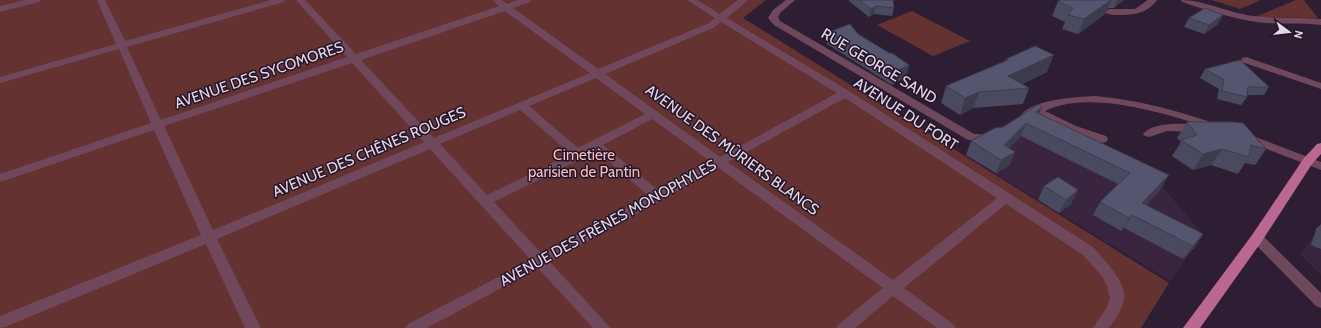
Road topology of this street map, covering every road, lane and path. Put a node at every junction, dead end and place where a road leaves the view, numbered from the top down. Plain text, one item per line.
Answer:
1 (36, 0) edge
2 (101, 0) edge
3 (281, 0) edge
4 (300, 0) edge
5 (496, 0) edge
6 (526, 0) edge
7 (691, 0) edge
8 (744, 0) edge
9 (791, 0) edge
10 (1153, 0) edge
11 (1185, 0) edge
12 (506, 7) junction
13 (0, 9) edge
14 (1110, 12) edge
15 (721, 18) junction
16 (1321, 22) edge
17 (120, 45) junction
18 (354, 58) junction
19 (1246, 60) dead end
20 (598, 72) junction
21 (0, 80) edge
22 (1321, 86) edge
23 (845, 93) junction
24 (521, 104) junction
25 (1035, 110) junction
26 (654, 114) junction
27 (1019, 120) edge
28 (158, 126) junction
29 (1000, 133) edge
30 (1149, 134) dead end
31 (1237, 134) edge
32 (1102, 139) dead end
33 (431, 142) junction
34 (595, 144) junction
35 (1321, 146) edge
36 (577, 153) junction
37 (718, 162) junction
38 (1308, 162) junction
39 (1321, 166) edge
40 (0, 178) edge
41 (657, 196) junction
42 (1004, 198) junction
43 (485, 200) junction
44 (209, 237) junction
45 (1257, 238) junction
46 (540, 261) junction
47 (893, 288) junction
48 (1321, 302) edge
49 (0, 323) edge
50 (253, 328) edge
51 (414, 328) edge
52 (602, 328) edge
53 (844, 328) edge
54 (948, 328) edge
55 (1101, 328) edge
56 (1191, 328) edge

1 - 13 street
2 - 17 street
3 - 17 street
4 - 18 street
5 - 12 street, AVENUE DES MÛRIERS BLANCS
6 - 12 street, AVENUE DES SYCOMORES
7 - 15 street, AVENUE DU FORT
8 - 15 street, AVENUE DES CHÊNES ROUGES
9 - 29 street, RUE GEORGE SAND
10 - 14 street
11 - 16 street
12 - 18 street, AVENUE DES SYCOMORES
12 - 20 street, AVENUE DES MÛRIERS BLANCS
15 - 20 street, AVENUE DES CHÊNES ROUGES
15 - 23 street, AVENUE DU FORT
17 - 21 street
17 - 28 street
18 - 28 street, AVENUE DES SYCOMORES
18 - 33 street
19 - 22 street
20 - 24 street, AVENUE DES CHÊNES ROUGES
20 - 26 street, AVENUE DES MÛRIERS BLANCS
23 - 37 street, AVENUE DES FRÊNES MONOPHYLES
23 - 42 street, AVENUE DU FORT
24 - 33 street, AVENUE DES CHÊNES ROUGES
24 - 36 street
25 - 27 street
25 - 30 street
25 - 32 street
26 - 34 street
26 - 37 street, AVENUE DES MÛRIERS BLANCS
28 - 40 street, AVENUE DES SYCOMORES
28 - 44 street
31 - 38 street
33 - 43 street
33 - 44 street, AVENUE DES CHÊNES ROUGES
34 - 36 street
34 - 41 street
35 - 38 main road
36 - 43 street
37 - 41 street, AVENUE DES FRÊNES MONOPHYLES
37 - 47 street, AVENUE DES MÛRIERS BLANCS
38 - 39 street
38 - 45 main road
41 - 46 street, AVENUE DES FRÊNES MONOPHYLES
42 - 47 street
42 - 55 street, AVENUE DU FORT
43 - 46 street
44 - 49 street, AVENUE DES CHÊNES ROUGES
44 - 50 street
45 - 48 street
45 - 56 main road
46 - 51 street, AVENUE DES FRÊNES MONOPHYLES
46 - 52 street
47 - 53 street
47 - 54 street, AVENUE DES MÛRIERS BLANCS

